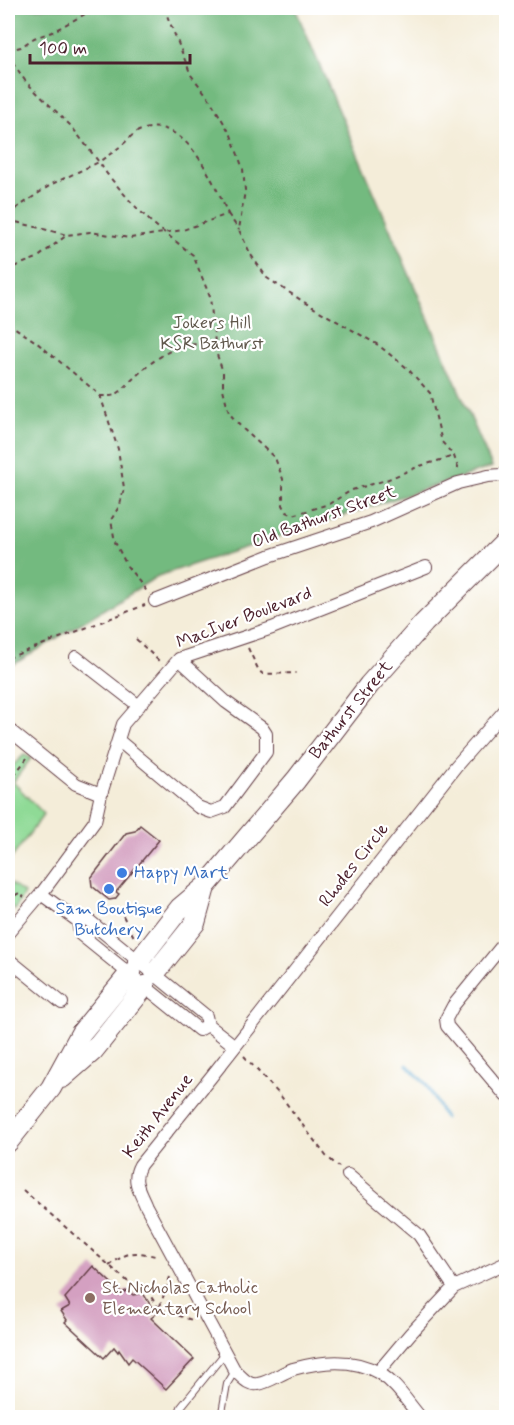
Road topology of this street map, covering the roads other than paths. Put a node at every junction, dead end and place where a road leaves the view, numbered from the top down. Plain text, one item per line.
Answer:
1 (507, 478) edge
2 (507, 541) edge
3 (426, 567) dead end
4 (155, 601) road end
5 (76, 657) dead end
6 (179, 659) junction
7 (139, 706) junction
8 (507, 710) edge
9 (8, 729) edge
10 (118, 740) junction
11 (101, 794) junction
12 (206, 887) junction
13 (37, 898) junction
14 (8, 933) edge
15 (507, 941) edge
16 (8, 959) edge
17 (134, 968) junction
18 (150, 980) junction
19 (62, 1003) dead end
20 (235, 1046) junction
21 (51, 1088) junction
22 (507, 1096) edge
23 (8, 1142) edge
24 (348, 1175) road end
25 (507, 1263) edge
26 (454, 1287) junction
27 (226, 1353) junction
28 (235, 1371) junction
29 (378, 1372) junction
30 (177, 1418) edge
31 (221, 1418) edge
32 (421, 1418) edge

1 - 4 street, Old Bathurst Street
2 - 12 main road, Bathurst Street
3 - 6 street, MacIver Boulevard
5 - 7 street
6 - 7 street, MacIver Boulevard
6 - 10 street
7 - 10 street, MacIver Boulevard
8 - 20 street, Rhodes Circle
9 - 11 street
10 - 11 street, MacIver Boulevard
11 - 13 street, MacIver Boulevard
12 - 17 main road, Bathurst Street
12 - 18 main road, Bathurst Street
13 - 14 street, MacIver Boulevard
13 - 17 street
15 - 22 street
16 - 19 street
17 - 18 street
17 - 21 main road, Bathurst Street
18 - 20 street
18 - 21 main road, Bathurst Street
20 - 27 street, Keith Avenue
21 - 23 main road, Bathurst Street
24 - 26 street
25 - 26 street
26 - 29 street
27 - 28 street, Keith Avenue
27 - 30 lane
28 - 29 street
28 - 31 lane
29 - 32 street

